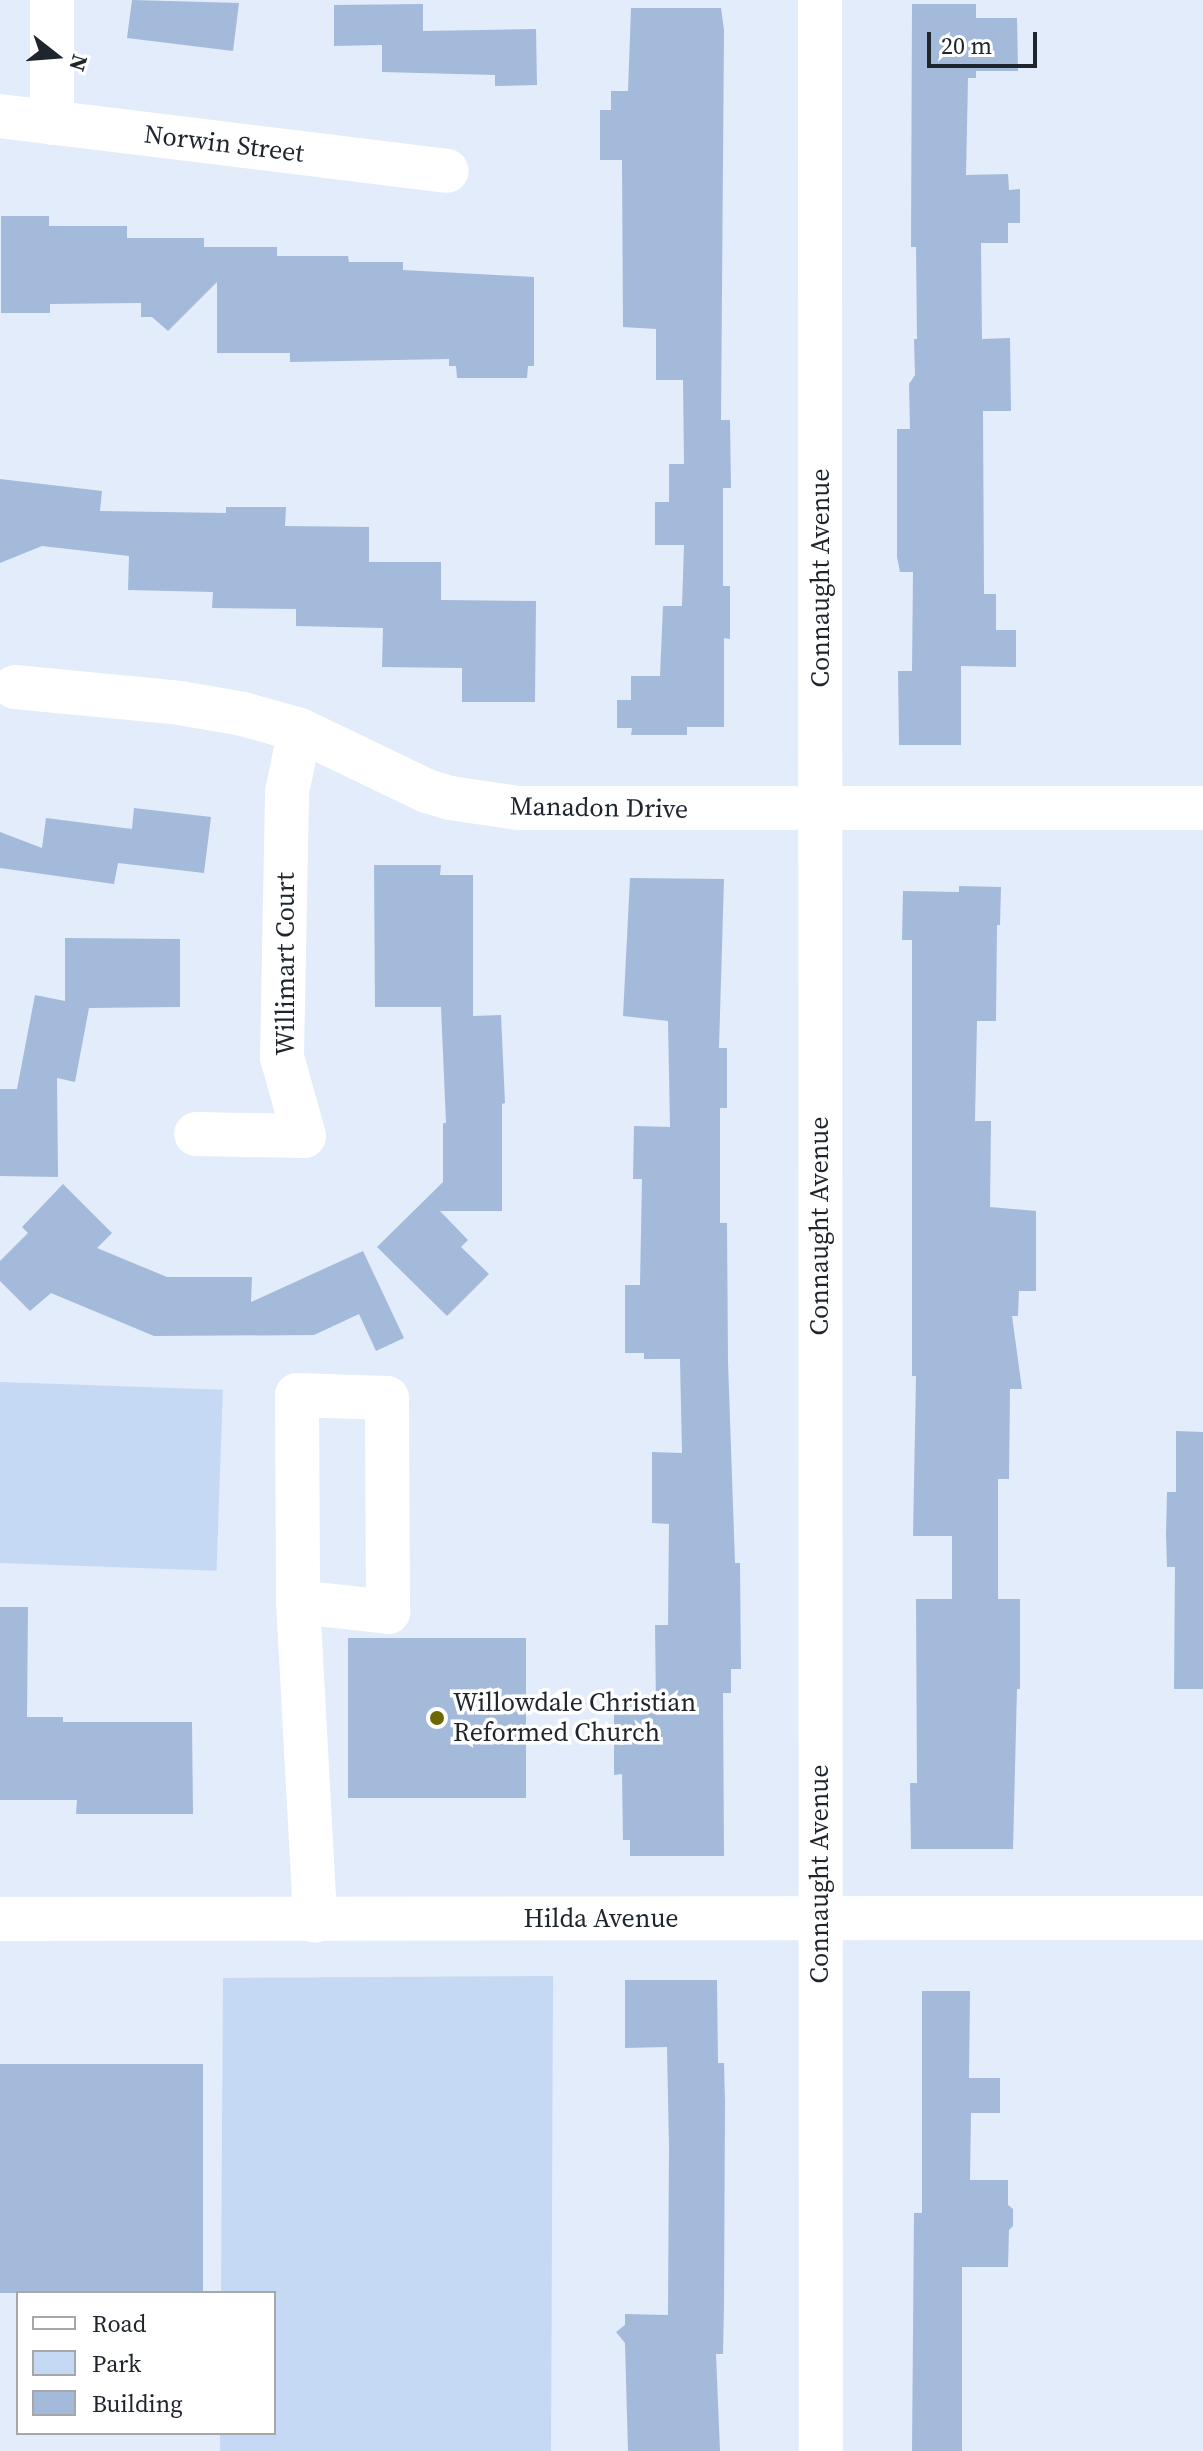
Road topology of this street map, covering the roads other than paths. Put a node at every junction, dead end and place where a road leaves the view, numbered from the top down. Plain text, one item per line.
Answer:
1 (52, 0) edge
2 (820, 0) edge
3 (0, 116) edge
4 (52, 123) junction
5 (447, 171) dead end
6 (15, 687) dead end
7 (300, 730) junction
8 (1203, 808) edge
9 (821, 809) junction
10 (196, 1134) dead end
11 (298, 1602) junction
12 (1203, 1918) edge
13 (0, 1919) edge
14 (819, 1919) junction
15 (315, 1921) junction
16 (821, 2451) edge

1 - 4 street
2 - 9 street, Connaught Avenue
3 - 4 street, Norwin Street
4 - 5 street, Norwin Street
6 - 7 street, Manadon Drive
7 - 9 street, Manadon Drive
7 - 10 street, Willimart Court
8 - 9 street, Manadon Drive
9 - 14 street, Connaught Avenue
11 - 11 street
11 - 15 street
12 - 14 street, Hilda Avenue
13 - 15 street, Hilda Avenue
14 - 15 street, Hilda Avenue
14 - 16 street, Connaught Avenue

